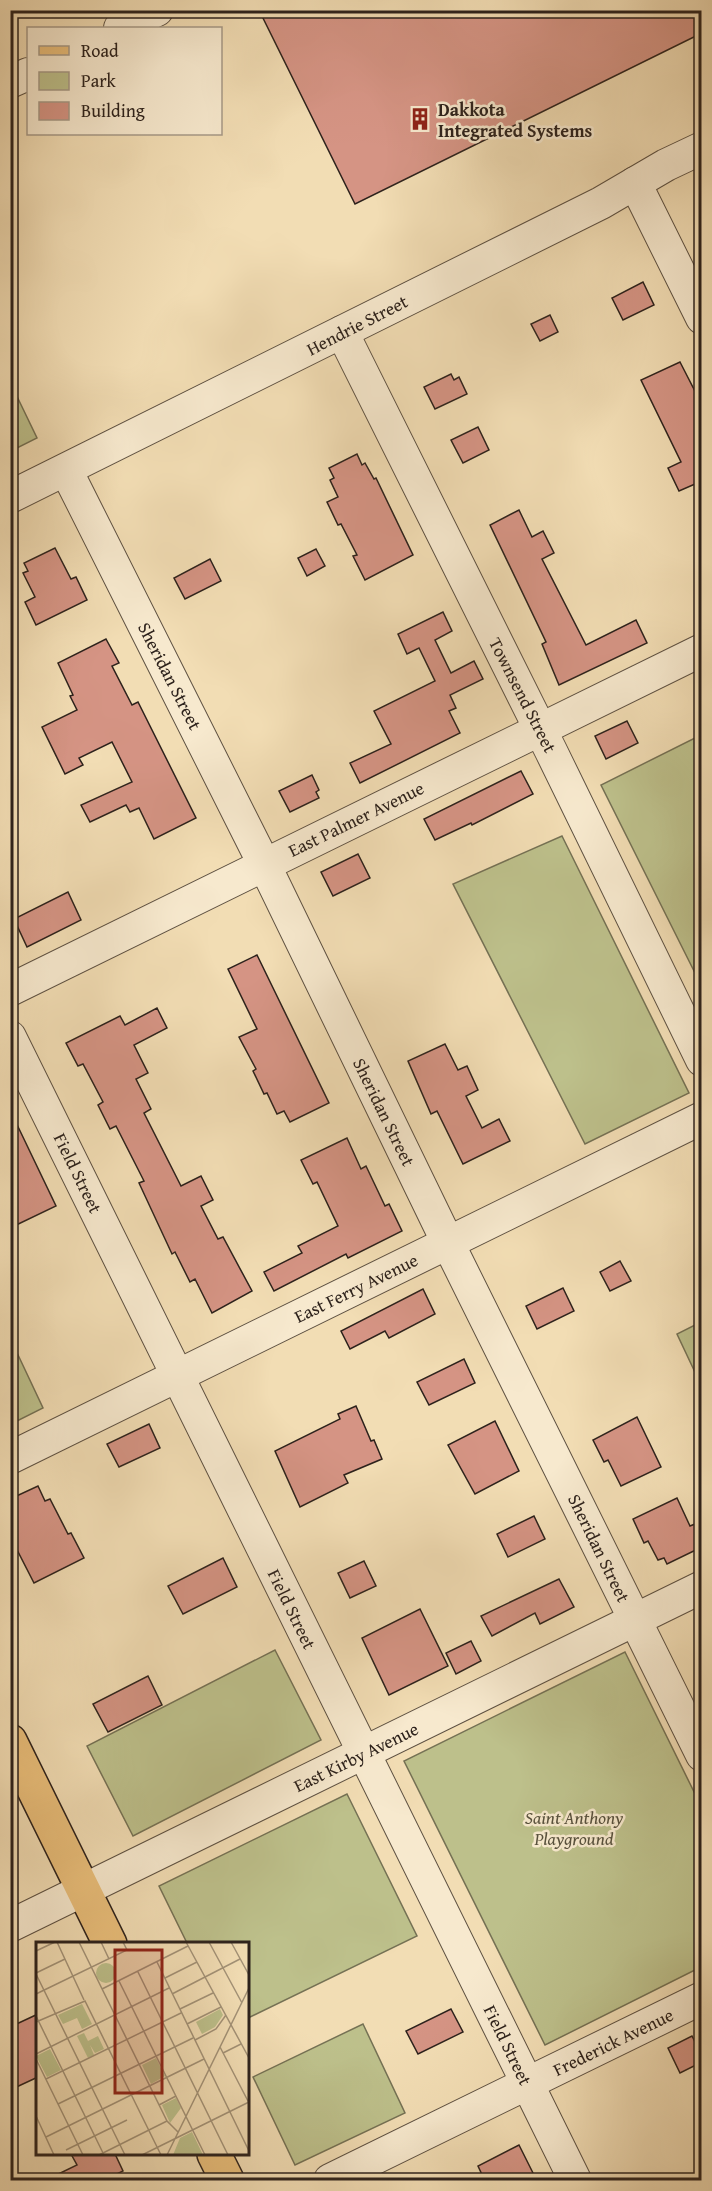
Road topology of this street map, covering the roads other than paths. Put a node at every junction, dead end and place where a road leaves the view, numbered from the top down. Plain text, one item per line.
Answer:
1 (157, 10) edge
2 (122, 27) edge
3 (27, 74) edge
4 (10, 82) edge
5 (702, 148) edge
6 (635, 183) junction
7 (702, 318) edge
8 (342, 332) junction
9 (66, 470) junction
10 (10, 497) edge
11 (702, 650) edge
12 (540, 729) junction
13 (264, 864) junction
14 (10, 990) edge
15 (10, 1037) edge
16 (702, 1060) edge
17 (702, 1118) edge
18 (448, 1243) junction
19 (178, 1376) junction
20 (10, 1458) edge
21 (702, 1587) edge
22 (635, 1620) junction
23 (10, 1741) edge
24 (363, 1753) junction
25 (702, 1755) edge
26 (84, 1890) junction
27 (10, 1926) edge
28 (109, 1942) edge
29 (702, 1998) edge
30 (527, 2084) junction
31 (214, 2155) edge
32 (227, 2181) edge
33 (330, 2181) edge
34 (575, 2181) edge

1 - 2 street
3 - 4 street
5 - 6 street, Hendrie Street
6 - 7 street
6 - 8 street, Hendrie Street
8 - 9 street, Hendrie Street
8 - 12 street, Townsend Street
9 - 10 street, Hendrie Street
9 - 13 street, Sheridan Street
11 - 12 street, East Palmer Avenue
12 - 13 street, East Palmer Avenue
12 - 16 street, Townsend Street
13 - 14 street, East Palmer Avenue
13 - 18 street, Sheridan Street
15 - 19 street, Field Street
17 - 18 street, East Ferry Avenue
18 - 19 street, East Ferry Avenue
18 - 22 street, Sheridan Street
19 - 20 street, East Ferry Avenue
19 - 24 street, Field Street
21 - 22 street, East Kirby Avenue
22 - 24 street, East Kirby Avenue
22 - 25 street, Sheridan Street
23 - 26 main road
24 - 26 street, East Kirby Avenue
24 - 30 street, Field Street
26 - 27 street, East Kirby Avenue
26 - 28 main road
29 - 30 street, Frederick Avenue
30 - 33 street, Frederick Avenue
30 - 34 street, Field Street
31 - 32 main road

